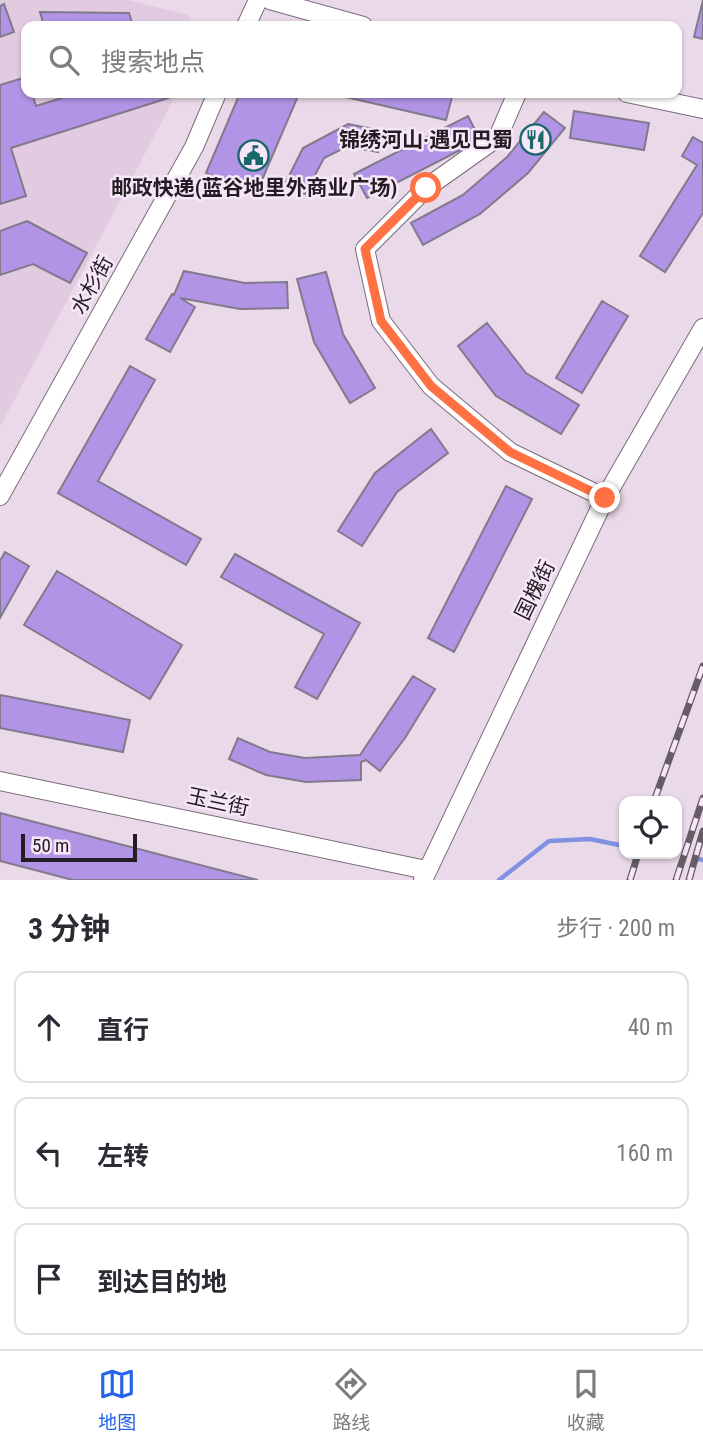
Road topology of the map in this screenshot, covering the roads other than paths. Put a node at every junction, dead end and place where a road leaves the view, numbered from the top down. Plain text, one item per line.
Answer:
1 (257, 0) edge
2 (270, 0) edge
3 (248, 21) edge
4 (345, 21) edge
5 (215, 98) edge
6 (515, 98) edge
7 (651, 98) edge
8 (703, 109) edge
9 (703, 328) edge
10 (0, 496) edge
11 (605, 498) junction
12 (0, 781) edge
13 (425, 875) edge

1 - 3 street
2 - 4 street
5 - 10 street, 水杉街
6 - 11 street
7 - 8 street
9 - 11 street, 国槐街
11 - 13 street, 国槐街
12 - 13 street, 玉兰街

